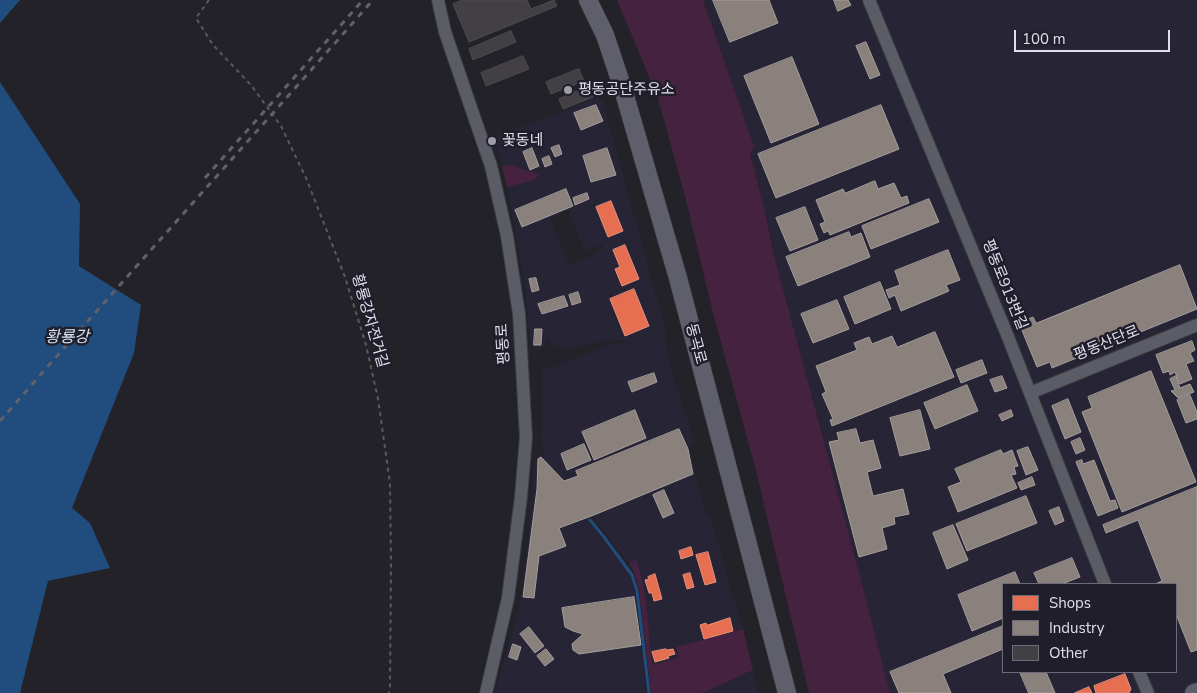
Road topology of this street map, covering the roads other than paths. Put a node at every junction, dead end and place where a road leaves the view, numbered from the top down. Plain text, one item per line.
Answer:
1 (438, 0) edge
2 (588, 0) edge
3 (869, 0) edge
4 (1197, 325) edge
5 (1030, 393) junction
6 (1105, 583) edge
7 (1139, 673) edge
8 (1197, 692) edge
9 (486, 693) edge
10 (787, 693) edge
11 (1148, 693) edge
12 (1194, 693) edge

1 - 9 street, 평동로
2 - 10 main road, 동곡로
3 - 5 street, 평동로913번길
4 - 5 street, 평동산단로
5 - 6 street, 평동로913번길
7 - 11 street
8 - 12 main road

